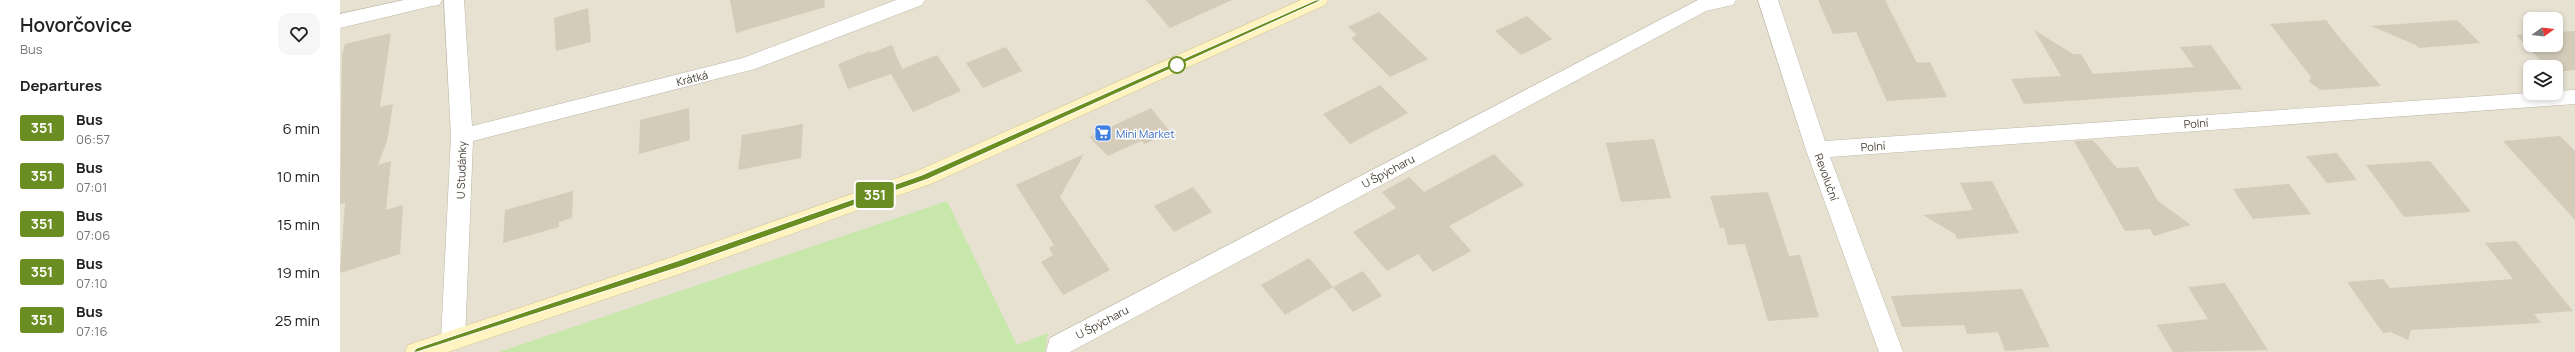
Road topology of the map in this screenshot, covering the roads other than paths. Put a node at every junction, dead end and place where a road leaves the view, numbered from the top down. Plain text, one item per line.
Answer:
1 (432, 0) edge
2 (454, 0) edge
3 (915, 0) edge
4 (1318, 0) edge
5 (1726, 0) edge
6 (1768, 0) edge
7 (340, 21) edge
8 (2575, 97) edge
9 (462, 136) junction
10 (1817, 150) junction
11 (453, 340) junction
12 (417, 352) edge
13 (1058, 352) edge
14 (1891, 352) edge

1 - 7 street
2 - 9 street, U Studánky
3 - 9 street, Krátká
4 - 11 street
5 - 13 street, U Špýcharu
6 - 10 street, Revoluční
8 - 10 street, Polní
9 - 11 street, U Studánky
10 - 14 street, Revoluční
11 - 12 street

